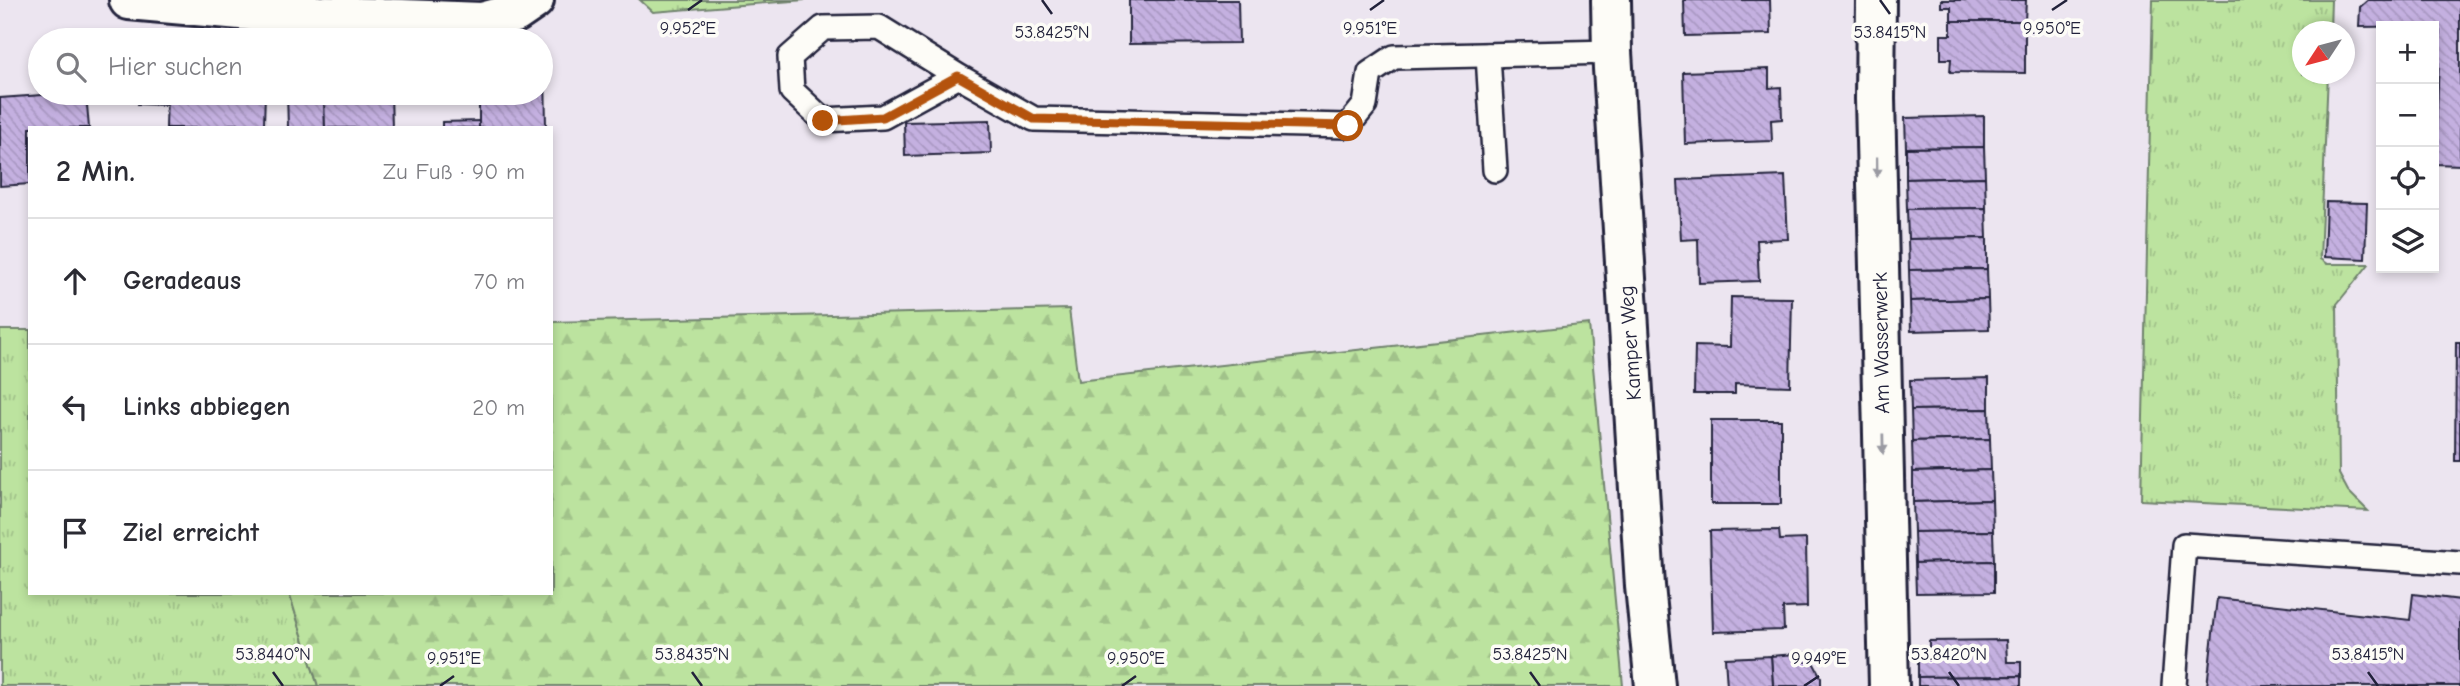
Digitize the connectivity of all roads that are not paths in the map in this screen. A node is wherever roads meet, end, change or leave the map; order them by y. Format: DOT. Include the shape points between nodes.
graph roads {
  1 [pos="129,0"];
  2 [pos="534,0"];
  3 [pos="1611,0"];
  4 [pos="1876,0"];
  5 [pos="1612,52"];
  6 [pos="1488,55"];
  7 [pos="958,76"];
  8 [pos="1495,170"];
  9 [pos="2460,563"];
  10 [pos="1888,671"];
  11 [pos="1655,686"];
  12 [pos="2174,686"];
  1 -- 2 [label="street" via="296,15 482,22 515,13"];
  3 -- 5 [label="street, Kamper Weg"];
  4 -- 10 [label="street, Am Wasserwerk, one-way"];
  5 -- 6 [label="lane"];
  5 -- 11 [label="street, Kamper Weg"];
  6 -- 7 [label="lane" via="1394,57 1370,73 1365,105 1348,126 1034,119"];
  6 -- 8 [label="lane"];
  7 -- 7 [label="lane" via="883,117 823,121 792,91 790,57 823,28 879,27"];
  9 -- 12 [label="lane" via="2184,545"];
}
